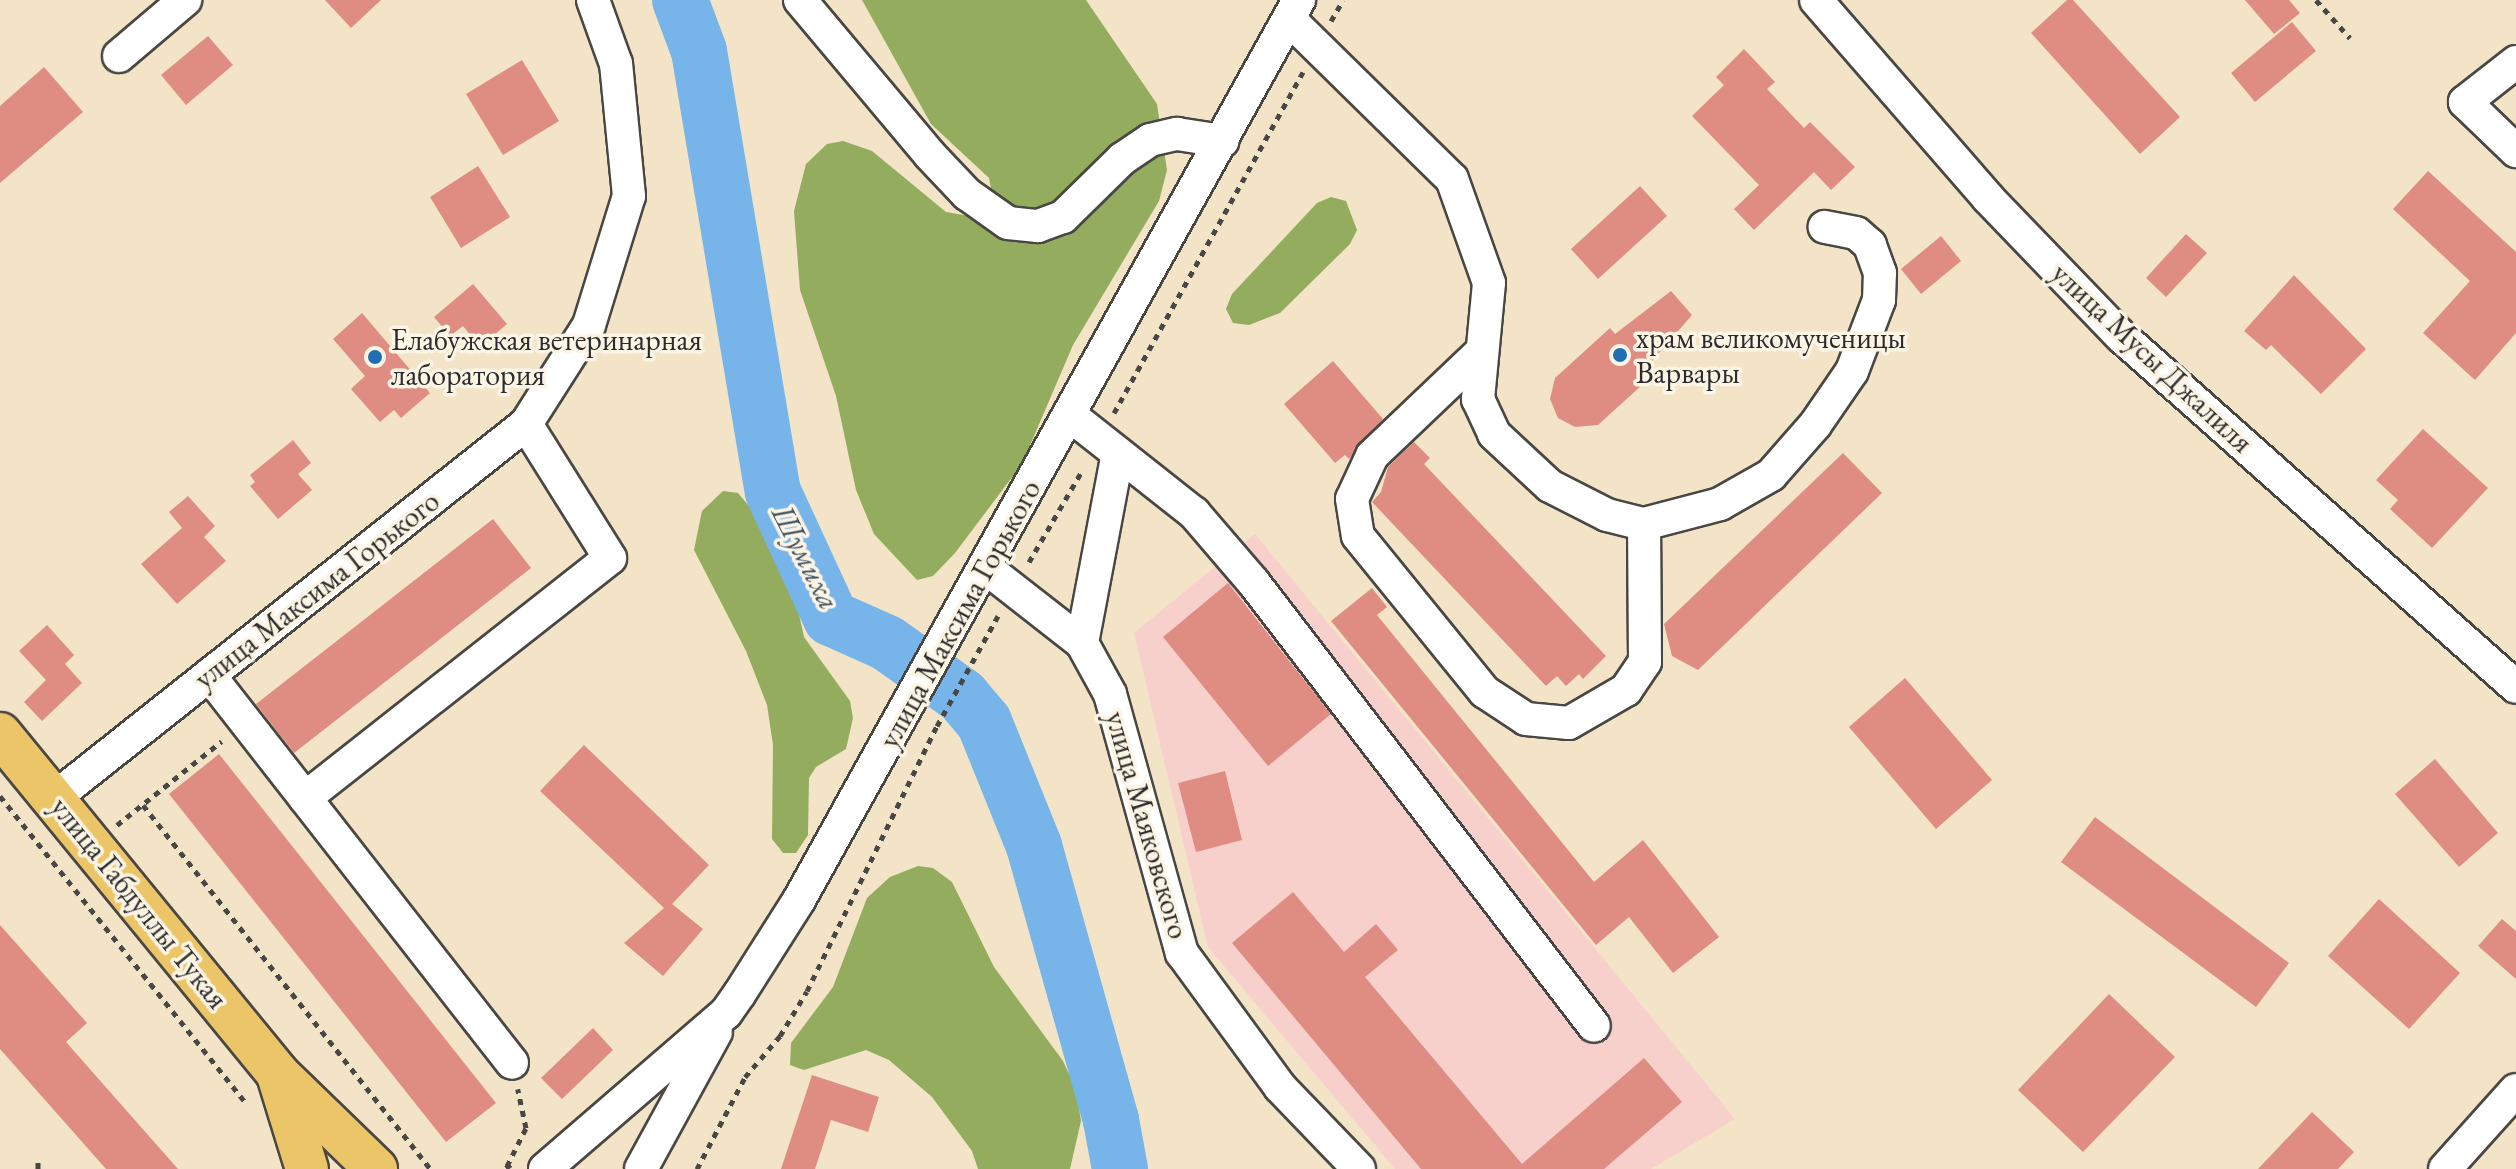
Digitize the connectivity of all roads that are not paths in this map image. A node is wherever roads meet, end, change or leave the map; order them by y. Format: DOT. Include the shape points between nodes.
graph roads {
  1 [pos="185,0"];
  2 [pos="593,0"];
  3 [pos="800,0"];
  4 [pos="1816,0"];
  5 [pos="1294,10"];
  6 [pos="119,56"];
  7 [pos="2516,62"];
  8 [pos="1222,141"];
  9 [pos="2516,151"];
  10 [pos="1825,227"];
  11 [pos="1480,353"];
  12 [pos="1071,416"];
  13 [pos="526,424"];
  14 [pos="1109,446"];
  15 [pos="1644,524"];
  16 [pos="986,568"];
  17 [pos="1082,643"];
  18 [pos="209,675"];
  19 [pos="2516,687"];
  20 [pos="0,734"];
  21 [pos="305,798"];
  22 [pos="53,799"];
  23 [pos="726,1013"];
  24 [pos="1594,1026"];
  25 [pos="512,1063"];
  26 [pos="277,1073"];
  27 [pos="2516,1090"];
  28 [pos="537,1160"];
  29 [pos="307,1169"];
  30 [pos="376,1169"];
  31 [pos="641,1169"];
  32 [pos="1359,1169"];
  33 [pos="2445,1169"];
  1 -- 6 [label="street"];
  2 -- 13 [label="street, улица Максима Горького" via="616,64 629,196 589,325"];
  3 -- 8 [label="street" via="930,155 967,194 1008,223 1038,226 1063,217 1122,159 1150,140 1189,134"];
  4 -- 19 [label="street, улица Мусы Джалиля" via="1988,198 2121,336"];
  5 -- 8 [label="street, улица Максима Горького"];
  5 -- 11 [label="street" via="1317,47 1452,179 1489,283"];
  7 -- 9 [label="street" via="2465,102"];
  8 -- 12 [label="street, улица Максима Горького"];
  10 -- 15 [label="street" via="1856,233 1870,245 1880,273 1879,300 1852,371 1771,475 1720,504"];
  11 -- 15 [label="street" via="1478,399 1494,434 1550,486 1607,515"];
  11 -- 15 [label="street" via="1372,456 1352,499 1358,536 1485,692 1526,719 1569,723 1626,690 1645,662"];
  12 -- 14 [label="street"];
  12 -- 16 [label="street, улица Максима Горького"];
  13 -- 18 [label="street, улица Максима Горького"];
  13 -- 21 [label="street" via="610,558"];
  14 -- 17 [label="street"];
  14 -- 24 [label="street" via="1194,513 1254,583"];
  16 -- 17 [label="street, улица Маяковского"];
  16 -- 23 [label="street, улица Максима Горького" via="799,900"];
  17 -- 32 [label="street, улица Маяковского" via="1110,694 1182,953 1280,1087"];
  18 -- 21 [label="street"];
  18 -- 22 [label="street, улица Максима Горького"];
  20 -- 22 [label="main road, улица Габдуллы Тукая"];
  21 -- 25 [label="street"];
  22 -- 26 [label="main road, улица Габдуллы Тукая" via="76,858"];
  23 -- 28 [label="street, улица Максима Горького"];
  23 -- 31 [label="street"];
  26 -- 29 [label="main road, улица Габдуллы Тукая"];
  26 -- 30 [label="main road, улица Габдуллы Тукая"];
  27 -- 33 [label="street"];
}
